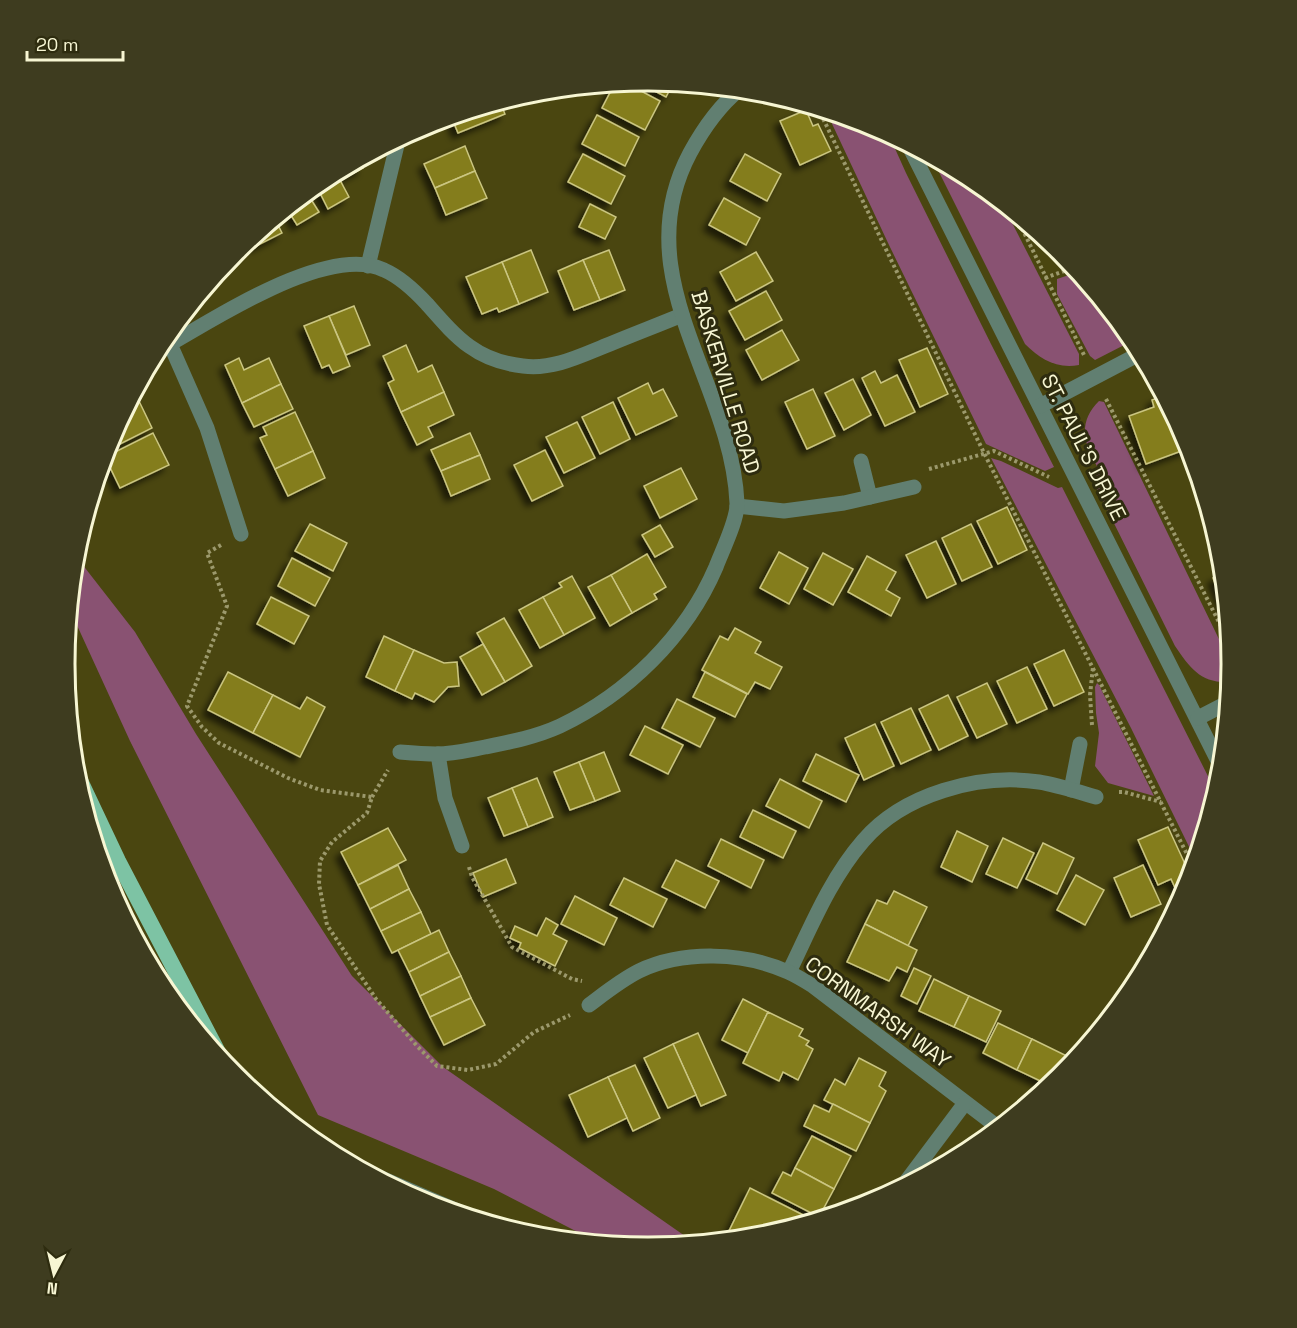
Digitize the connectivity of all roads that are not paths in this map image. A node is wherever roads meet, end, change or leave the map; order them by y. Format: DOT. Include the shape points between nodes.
graph roads {
  1 [pos="732,97"];
  2 [pos="397,149"];
  3 [pos="914,156"];
  4 [pos="368,266"];
  5 [pos="682,315"];
  6 [pos="180,334"];
  7 [pos="171,347"];
  8 [pos="1133,357"];
  9 [pos="1040,406"];
  10 [pos="861,461"];
  11 [pos="914,487"];
  12 [pos="870,497"];
  13 [pos="737,506"];
  14 [pos="241,534"];
  15 [pos="1221,706"];
  16 [pos="1198,718"];
  17 [pos="1080,744"];
  18 [pos="400,752"];
  19 [pos="1215,753"];
  20 [pos="438,754"];
  21 [pos="1071,790"];
  22 [pos="1096,797"];
  23 [pos="95,813"];
  24 [pos="462,846"];
  25 [pos="789,972"];
  26 [pos="589,1005"];
  27 [pos="204,1026"];
  28 [pos="965,1103"];
  29 [pos="992,1123"];
  30 [pos="913,1172"];
  1 -- 5 [label="street, BASKERVILLE ROAD" via="700,135 676,186 668,241"];
  2 -- 4 [label="street"];
  3 -- 9 [label="street, ST. PAUL'S DRIVE"];
  4 -- 5 [label="street" via="383,268 414,291 468,347 500,362 525,366 567,362"];
  4 -- 6 [label="street" via="311,271"];
  5 -- 13 [label="street, BASKERVILLE ROAD" via="732,462"];
  7 -- 14 [label="street" via="207,428"];
  8 -- 9 [label="street"];
  9 -- 16 [label="street, ST. PAUL'S DRIVE"];
  10 -- 12 [label="street"];
  11 -- 12 [label="street"];
  12 -- 13 [label="street" via="784,511"];
  13 -- 20 [label="street, BASKERVILLE ROAD" via="726,542 699,599 664,649 639,673 588,711 559,726 499,744"];
  15 -- 16 [label="street"];
  16 -- 19 [label="street, ST. PAUL'S DRIVE"];
  17 -- 21 [label="street"];
  18 -- 20 [label="street, BASKERVILLE ROAD"];
  20 -- 24 [label="street" via="445,798"];
  21 -- 22 [label="street"];
  21 -- 25 [label="street" via="1040,782 995,780 934,794 907,806 873,831 849,858 830,887"];
  23 -- 27 [label="highway"];
  25 -- 26 [label="street, CORNMARSH WAY" via="735,958 670,960 639,971"];
  25 -- 28 [label="street, CORNMARSH WAY" via="842,1007"];
  28 -- 29 [label="street, CORNMARSH WAY"];
  28 -- 30 [label="street"];
}
